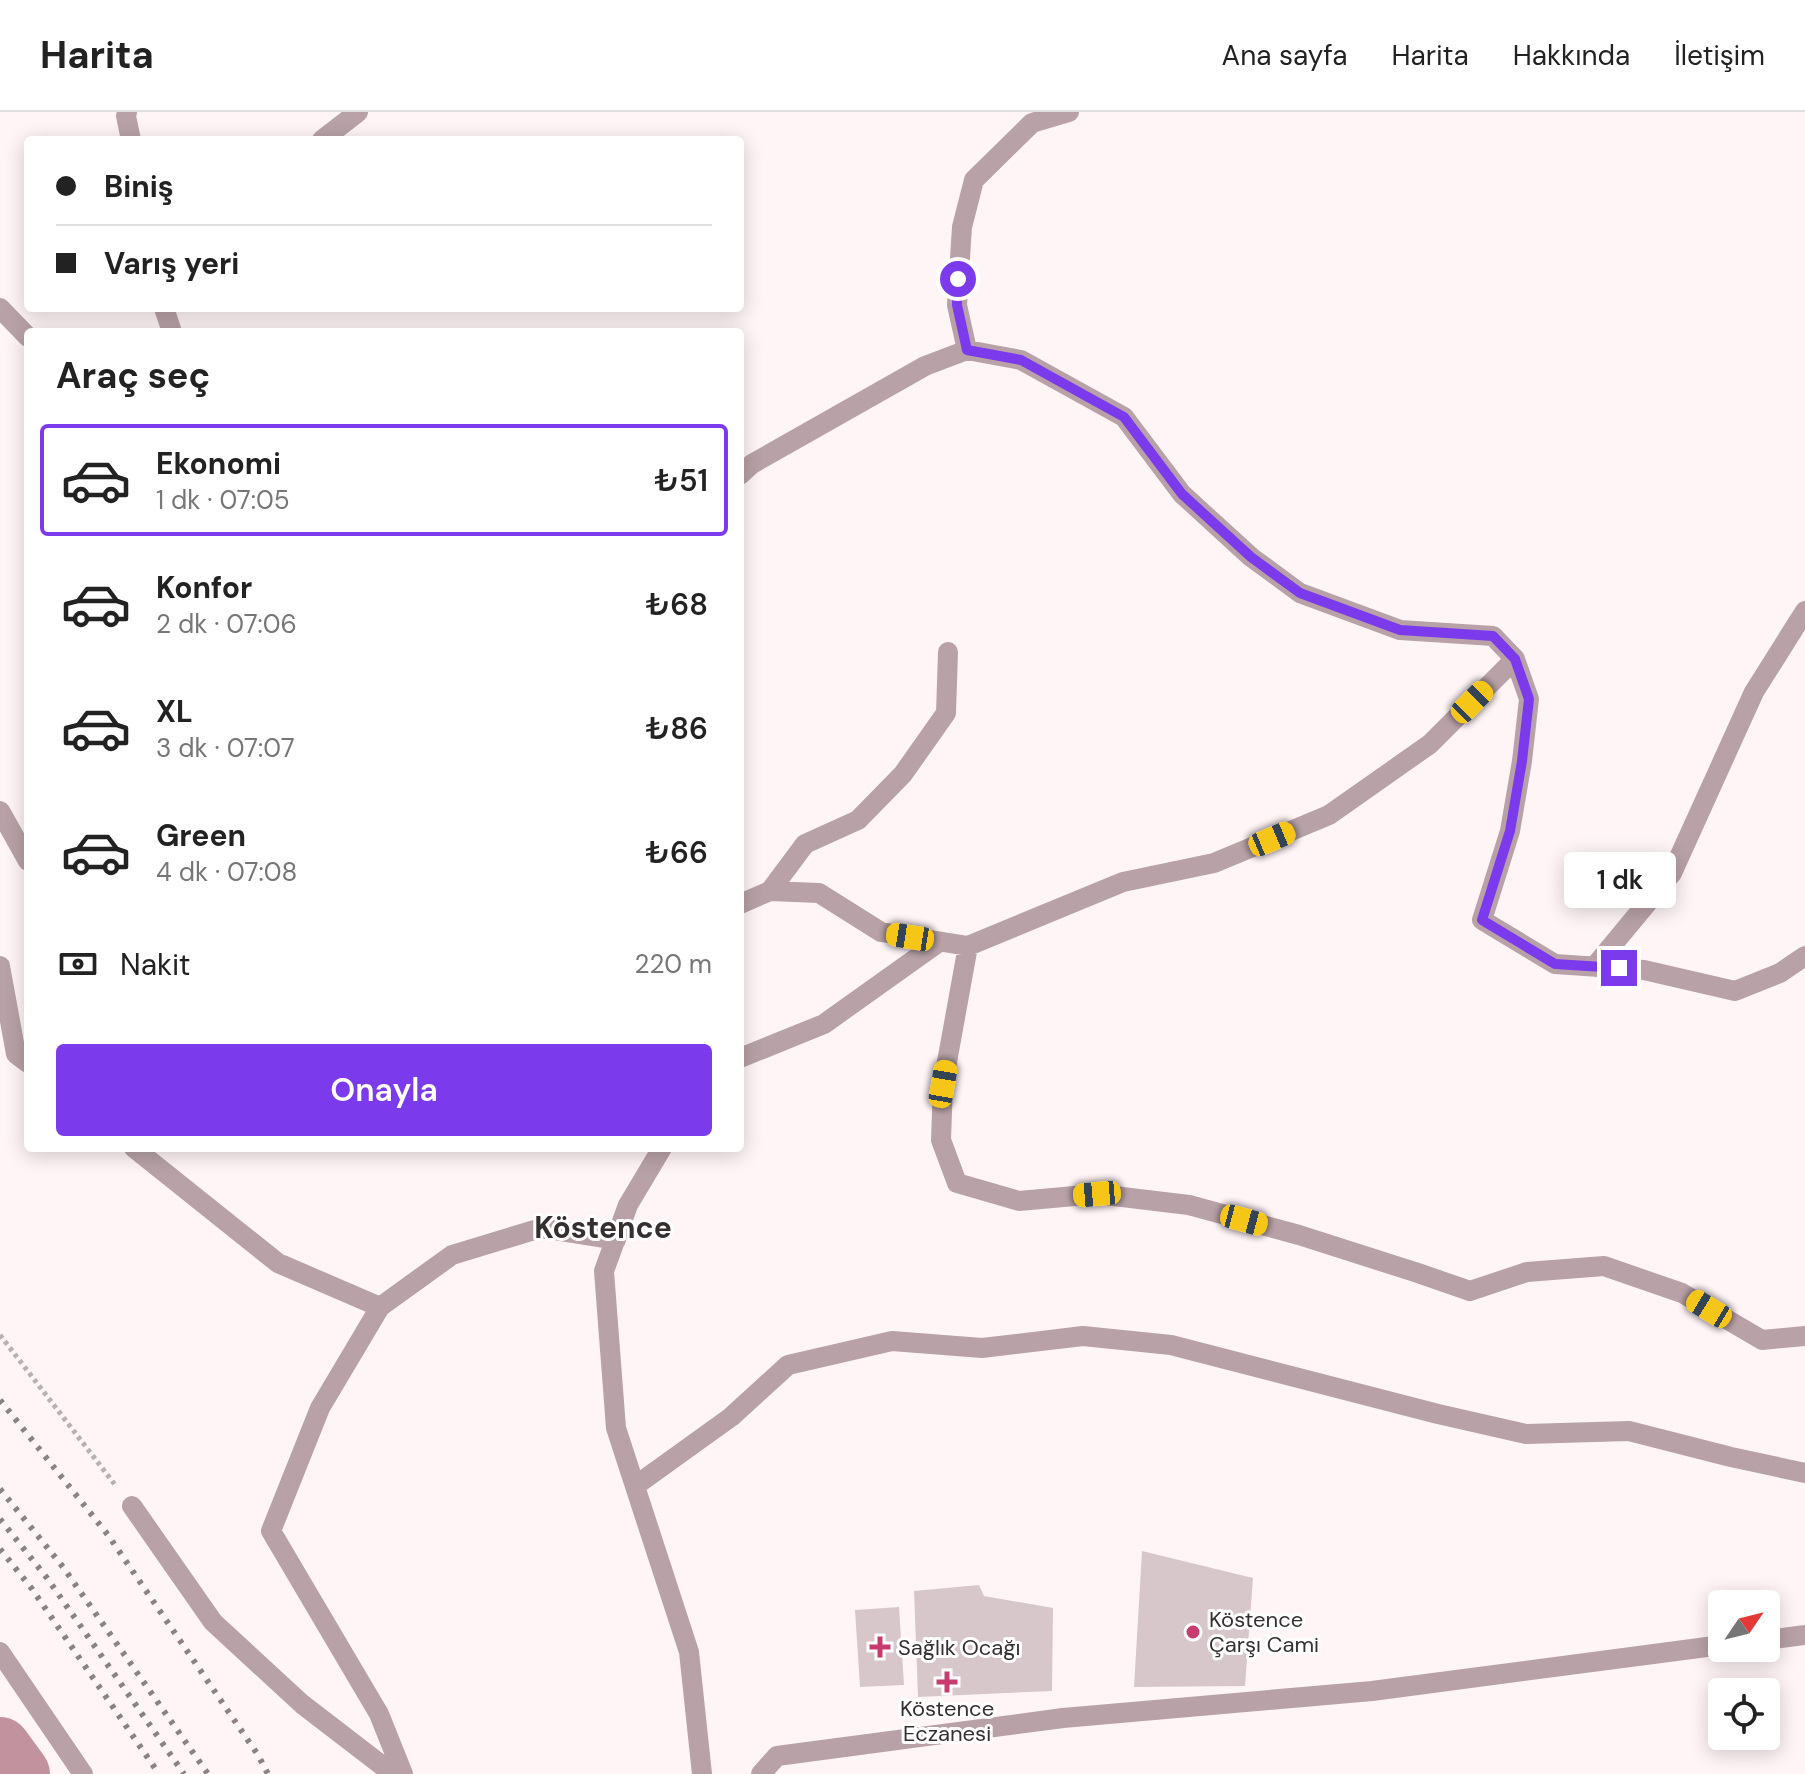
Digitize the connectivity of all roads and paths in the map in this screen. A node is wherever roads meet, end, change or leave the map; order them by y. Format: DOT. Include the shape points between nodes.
graph roads {
  1 [pos="127,112"];
  2 [pos="358,112"];
  3 [pos="1069,112"];
  4 [pos="130,136"];
  5 [pos="327,136"];
  6 [pos="0,308"];
  7 [pos="24,333"];
  8 [pos="967,350"];
  9 [pos="744,471"];
  10 [pos="1805,611"];
  11 [pos="948,652"];
  12 [pos="1515,659"];
  13 [pos="0,811"];
  14 [pos="24,854"];
  15 [pos="770,891"];
  16 [pos="744,902"];
  17 [pos="939,942"];
  18 [pos="968,946"];
  19 [pos="1805,956"];
  20 [pos="0,966"];
  21 [pos="1595,966"];
  22 [pos="744,1056"];
  23 [pos="24,1060"];
  24 [pos="139,1152"];
  25 [pos="660,1152"];
  26 [pos="616,1240"];
  27 [pos="380,1307"];
  28 [pos="0,1335"];
  29 [pos="1805,1336"];
  30 [pos="1805,1473"];
  31 [pos="635,1486"];
  32 [pos="132,1506"];
  33 [pos="1805,1635"];
  34 [pos="1780,1638"];
  35 [pos="1708,1647"];
  36 [pos="0,1652"];
  37 [pos="83,1774"];
  38 [pos="393,1774"];
  39 [pos="403,1774"];
  40 [pos="702,1774"];
  41 [pos="761,1774"];
  1 -- 4 [label="street"];
  2 -- 5 [label="street"];
  3 -- 8 [label="street" via="1032,123 974,180 962,227 957,305"];
  6 -- 7 [label="street"];
  8 -- 9 [label="street" via="925,366"];
  8 -- 12 [label="street" via="1021,360 1124,417 1182,494 1300,593 1400,630 1493,636"];
  10 -- 21 [label="street" via="1754,692 1672,873"];
  11 -- 15 [label="street" via="946,713 903,774 858,820 805,844"];
  12 -- 18 [label="street" via="1430,744 1329,815 1214,863 1123,882"];
  12 -- 21 [label="street" via="1529,699 1522,761 1510,831 1482,920 1555,964"];
  13 -- 14 [label="street"];
  15 -- 16 [label="street"];
  15 -- 17 [label="street" via="819,893 881,932"];
  17 -- 18 [label="street"];
  17 -- 22 [label="street" via="824,1024"];
  18 -- 29 [label="street" via="943,1084 941,1140 957,1183 1019,1201 1097,1194 1189,1205 1470,1291 1527,1272 1604,1266 1682,1293 1762,1340"];
  19 -- 21 [label="street" via="1780,973 1735,991 1644,970"];
  20 -- 23 [label="street" via="16,1054"];
  24 -- 27 [label="street" via="278,1263"];
  25 -- 26 [label="street" via="628,1205"];
  26 -- 27 [label="street" via="541,1228 452,1255"];
  26 -- 31 [label="street" via="604,1271 616,1428"];
  27 -- 39 [label="street" via="320,1408 271,1531 379,1714"];
  28 -- 32 [label="path"];
  30 -- 31 [label="street" via="1629,1431 1526,1434 1171,1345 1083,1336 982,1348 892,1341 788,1365 731,1417"];
  31 -- 40 [label="street" via="689,1652"];
  32 -- 38 [label="street" via="213,1622 302,1704"];
  33 -- 34 [label="street"];
  35 -- 41 [label="street" via="1372,1691 1048,1720 777,1756"];
  36 -- 37 [label="street"];
}
